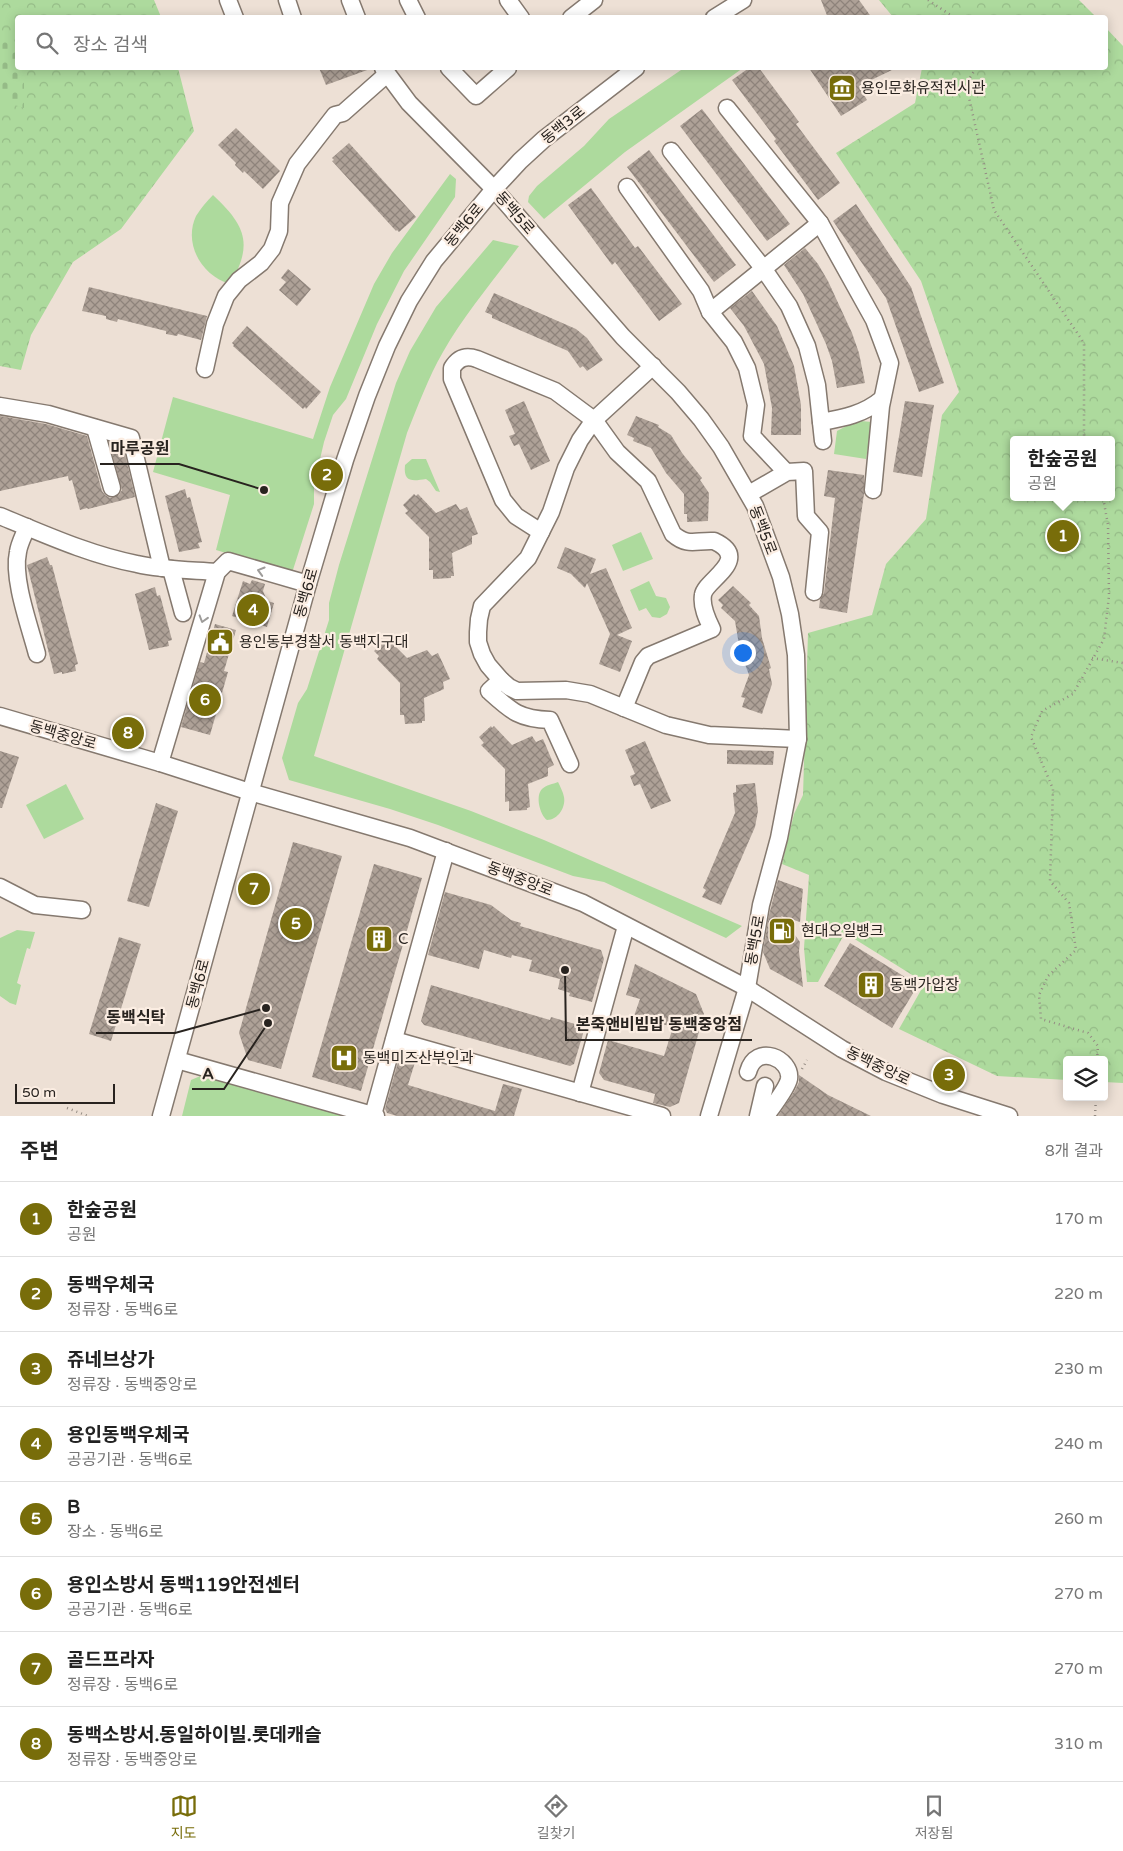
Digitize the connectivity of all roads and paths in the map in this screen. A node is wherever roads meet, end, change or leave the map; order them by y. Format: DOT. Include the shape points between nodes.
graph roads {
  1 [pos="228,0"];
  2 [pos="287,0"];
  3 [pos="350,0"];
  4 [pos="408,0"];
  5 [pos="508,0"];
  6 [pos="594,0"];
  7 [pos="743,0"];
  8 [pos="928,0"];
  9 [pos="234,15"];
  10 [pos="292,15"];
  11 [pos="356,15"];
  12 [pos="416,15"];
  13 [pos="519,15"];
  14 [pos="575,15"];
  15 [pos="719,15"];
  16 [pos="950,15"];
  17 [pos="451,70"];
  18 [pos="506,70"];
  19 [pos="633,70"];
  20 [pos="975,70"];
  21 [pos="385,71"];
  22 [pos="727,108"];
  23 [pos="671,151"];
  24 [pos="626,187"];
  25 [pos="494,189"];
  26 [pos="820,223"];
  27 [pos="763,268"];
  28 [pos="710,312"];
  29 [pos="653,366"];
  30 [pos="205,369"];
  31 [pos="882,399"];
  32 [pos="0,406"];
  33 [pos="594,420"];
  34 [pos="821,422"];
  35 [pos="95,428"];
  36 [pos="1084,436"];
  37 [pos="823,441"];
  38 [pos="786,472"];
  39 [pos="112,488"];
  40 [pos="874,490"];
  41 [pos="749,494"];
  42 [pos="1104,501"];
  43 [pos="0,516"];
  44 [pos="27,527"];
  45 [pos="541,532"];
  46 [pos="166,569"];
  47 [pos="217,572"];
  48 [pos="308,584"];
  49 [pos="814,592"];
  50 [pos="183,613"];
  51 [pos="37,654"];
  52 [pos="1092,658"];
  53 [pos="1123,663"];
  54 [pos="501,680"];
  55 [pos="624,708"];
  56 [pos="0,716"];
  57 [pos="798,739"];
  58 [pos="160,763"];
  59 [pos="570,764"];
  60 [pos="250,792"];
  61 [pos="446,851"];
  62 [pos="0,887"];
  63 [pos="82,910"];
  64 [pos="626,926"];
  65 [pos="747,988"];
  66 [pos="394,1040"];
  67 [pos="1097,1056"];
  68 [pos="177,1060"];
  69 [pos="748,1072"];
  70 [pos="766,1086"];
  71 [pos="580,1093"];
  72 [pos="1096,1101"];
  73 [pos="68,1108"];
  74 [pos="88,1116"];
  75 [pos="161,1116"];
  76 [pos="374,1116"];
  77 [pos="662,1116"];
  78 [pos="709,1116"];
  79 [pos="758,1116"];
  80 [pos="766,1116"];
  81 [pos="1009,1116"];
  82 [pos="1095,1116"];
  1 -- 9 [label="street"];
  2 -- 10 [label="street"];
  3 -- 11 [label="street"];
  4 -- 12 [label="street"];
  5 -- 13 [label="street"];
  6 -- 14 [label="street"];
  7 -- 15 [label="street"];
  8 -- 16 [label="path"];
  17 -- 18 [label="street" via="476,96"];
  19 -- 25 [label="street, 동백3로" via="544,139"];
  20 -- 36 [label="path" via="966,84 994,210 1084,343"];
  21 -- 25 [label="street, 동백5로" via="410,103"];
  21 -- 30 [label="street" via="343,113 335,115 297,164 280,203 281,221 276,240 261,263 239,280 226,296 215,324"];
  22 -- 26 [label="street"];
  23 -- 27 [label="street"];
  24 -- 28 [label="street" via="701,291"];
  25 -- 29 [label="street, 동백5로" via="617,330"];
  25 -- 48 [label="street, 동백6로" via="434,261 409,301 387,346 345,460"];
  26 -- 27 [label="street"];
  26 -- 31 [label="street" via="874,320 890,363"];
  27 -- 28 [label="street"];
  27 -- 34 [label="street" via="789,306 807,346 817,385"];
  28 -- 38 [label="street" via="734,342 747,368 756,405 752,436"];
  29 -- 33 [label="street"];
  29 -- 41 [label="street, 동백5로" via="702,420"];
  31 -- 34 [label="street" via="871,409"];
  31 -- 40 [label="street"];
  32 -- 35 [label="street" via="48,414"];
  33 -- 45 [label="street" via="566,468"];
  33 -- 45 [label="street" via="555,391 477,359 465,357 452,368 452,379 503,500 516,516"];
  33 -- 55 [label="street" via="617,452 648,480 673,534 688,543 714,540 726,549 728,556 722,573 702,593 712,629 648,656"];
  34 -- 37 [label="street"];
  35 -- 39 [label="street"];
  35 -- 46 [label="street" via="131,438"];
  38 -- 41 [label="street"];
  38 -- 49 [label="street" via="804,471 806,516 820,532"];
  41 -- 57 [label="street, 동백5로" via="770,543 790,614 796,655"];
  42 -- 52 [label="path" via="1108,525 1109,596 1104,639"];
  43 -- 44 [label="street"];
  44 -- 46 [label="street" via="108,556"];
  44 -- 51 [label="street" via="17,553 17,563"];
  45 -- 54 [label="street" via="528,558 482,606 478,642 488,665"];
  46 -- 47 [label="street"];
  46 -- 50 [label="street"];
  48 -- 47 [label="street, one-way" via="228,561"];
  47 -- 58 [label="street, one-way"];
  48 -- 60 [label="street, 동백6로"];
  52 -- 53 [label="path"];
  52 -- 67 [label="path" via="1074,694 1042,711 1031,737 1053,789 1050,881 1068,902 1076,950 1048,976 1039,994 1042,1019 1088,1033 1098,1046"];
  54 -- 55 [label="street" via="517,690 566,690 590,694"];
  54 -- 59 [label="street" via="489,691 510,711 534,720 550,720"];
  55 -- 57 [label="street" via="666,725 709,734"];
  56 -- 58 [label="street, 동백중앙로"];
  57 -- 65 [label="street, 동백5로" via="780,838 761,905"];
  58 -- 60 [label="street, 동백중앙로"];
  60 -- 61 [label="street, 동백중앙로"];
  60 -- 68 [label="street, 동백6로"];
  61 -- 64 [label="street, 동백중앙로" via="582,903"];
  61 -- 66 [label="street"];
  62 -- 63 [label="street" via="35,905"];
  64 -- 65 [label="street, 동백중앙로"];
  64 -- 71 [label="street"];
  65 -- 78 [label="street, 동백5로"];
  65 -- 81 [label="street, 동백중앙로" via="886,1072 942,1095"];
  66 -- 71 [label="street"];
  66 -- 76 [label="street"];
  68 -- 75 [label="street, 동백6로"];
  68 -- 76 [label="street"];
  69 -- 80 [label="street" via="750,1065 767,1055 777,1058 787,1068 790,1078"];
  70 -- 79 [label="street"];
  71 -- 77 [label="street"];
  72 -- 82 [label="path"];
  73 -- 74 [label="path"];
}
